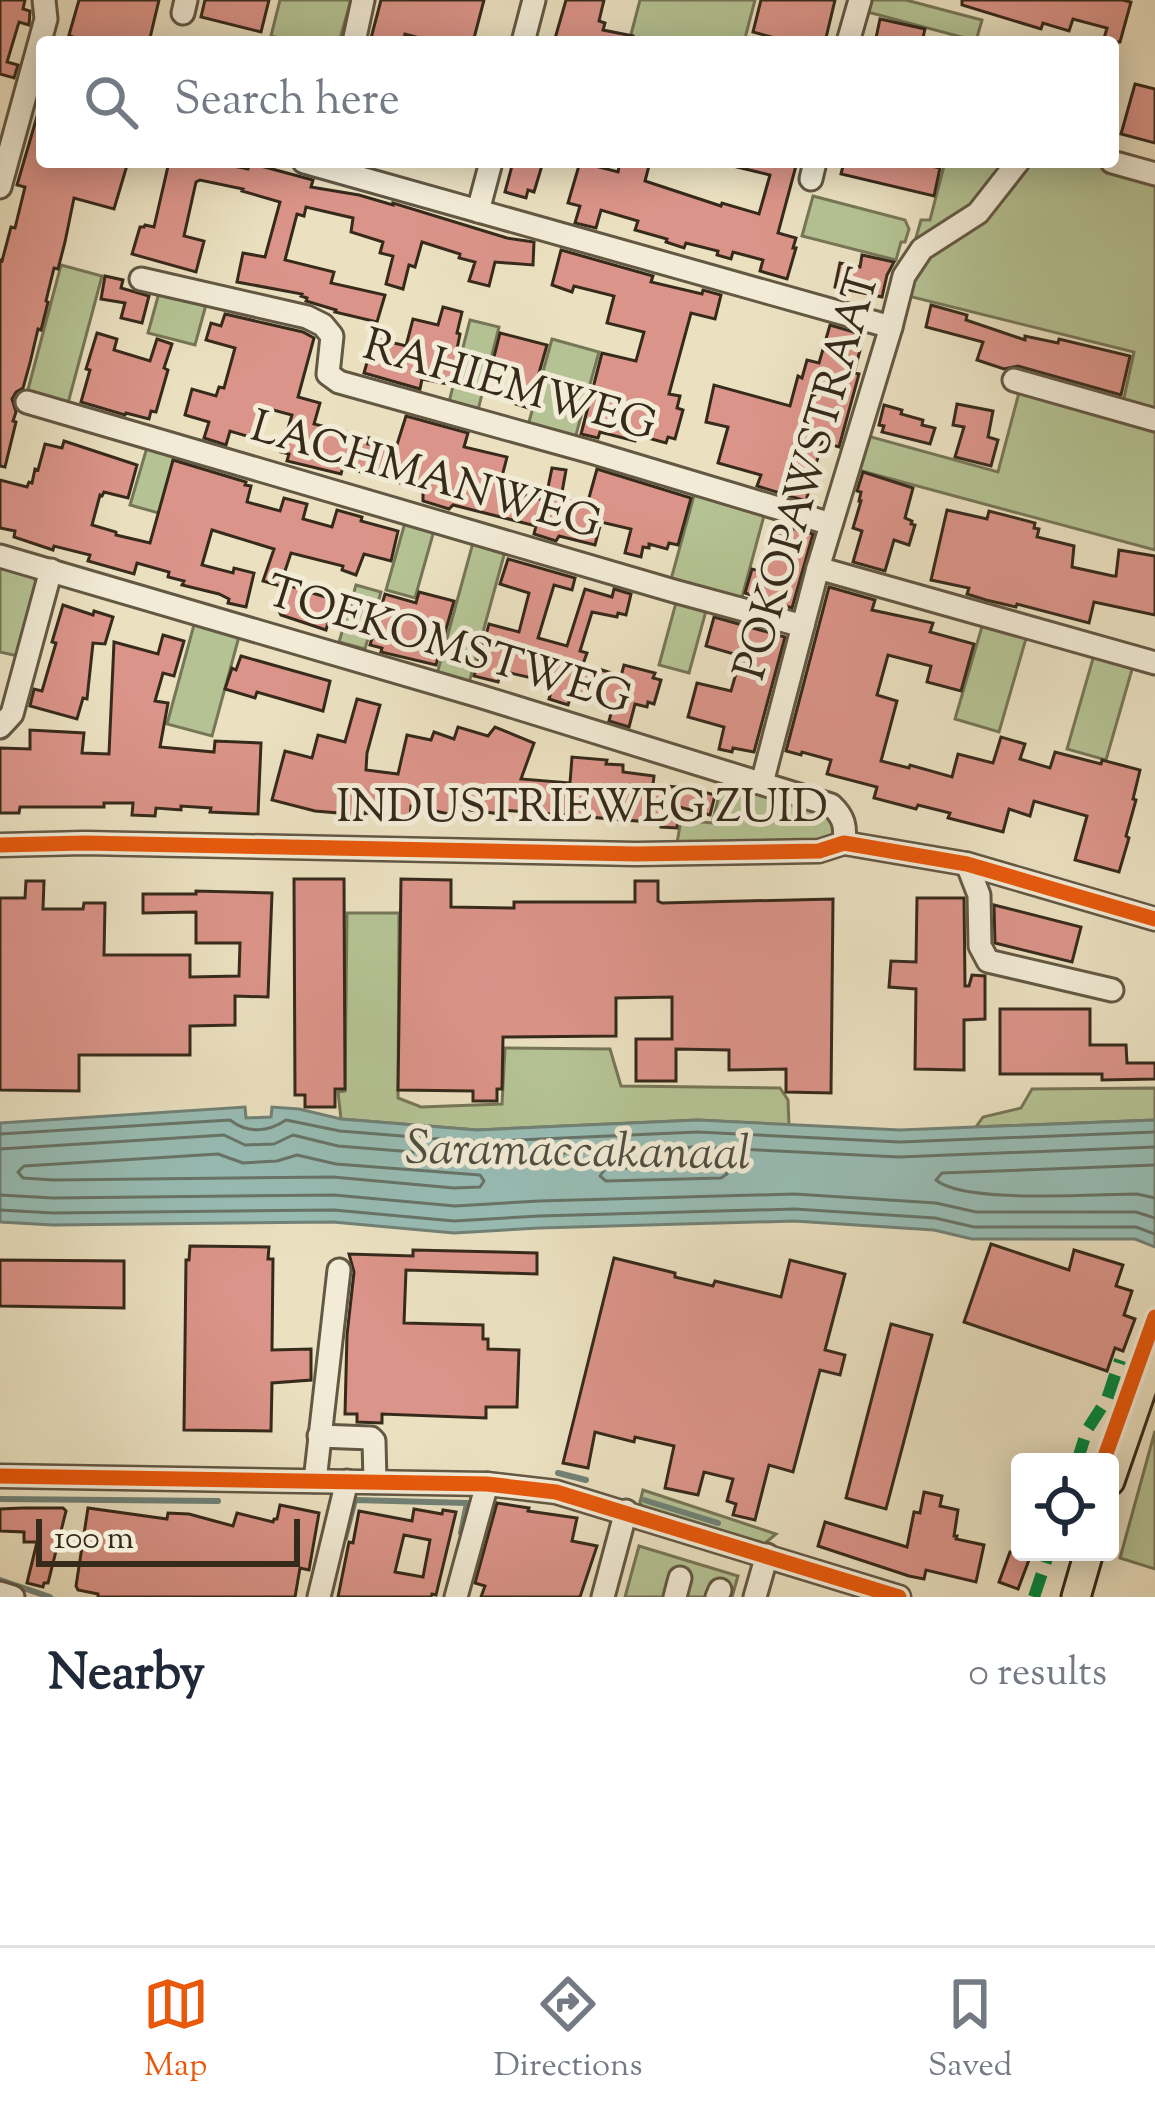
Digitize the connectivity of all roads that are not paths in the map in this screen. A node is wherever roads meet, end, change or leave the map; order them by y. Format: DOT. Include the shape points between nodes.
graph roads {
  1 [pos="44,0"];
  2 [pos="363,0"];
  3 [pos="534,0"];
  4 [pos="860,0"];
  5 [pos="41,36"];
  6 [pos="355,36"];
  7 [pos="525,36"];
  8 [pos="850,36"];
  9 [pos="36,56"];
  10 [pos="1119,164"];
  11 [pos="325,168"];
  12 [pos="489,168"];
  13 [pos="1013,168"];
  14 [pos="1155,174"];
  15 [pos="0,187"];
  16 [pos="478,211"];
  17 [pos="141,279"];
  18 [pos="892,327"];
  19 [pos="1014,380"];
  20 [pos="26,402"];
  21 [pos="1155,420"];
  22 [pos="831,524"];
  23 [pos="0,556"];
  24 [pos="818,568"];
  25 [pos="51,570"];
  26 [pos="803,626"];
  27 [pos="1155,663"];
  28 [pos="0,727"];
  29 [pos="762,783"];
  30 [pos="844,843"];
  31 [pos="0,844"];
  32 [pos="967,863"];
  33 [pos="1155,919"];
  34 [pos="1112,990"];
  35 [pos="339,1270"];
  36 [pos="1155,1351"];
  37 [pos="319,1436"];
  38 [pos="1119,1454"];
  39 [pos="0,1476"];
  40 [pos="315,1481"];
  41 [pos="347,1481"];
  42 [pos="375,1482"];
  43 [pos="487,1484"];
  44 [pos="626,1511"];
  45 [pos="767,1555"];
  46 [pos="1086,1561"];
  47 [pos="0,1593"];
  48 [pos="13,1597"];
  49 [pos="319,1597"];
  50 [pos="456,1597"];
  51 [pos="603,1597"];
  52 [pos="755,1597"];
  53 [pos="899,1597"];
  54 [pos="1076,1597"];
  1 -- 5 [label="street"];
  2 -- 6 [label="street"];
  3 -- 7 [label="street"];
  4 -- 8 [label="street"];
  9 -- 15 [label="street"];
  10 -- 14 [label="street"];
  11 -- 16 [label="street"];
  12 -- 16 [label="street"];
  13 -- 18 [label="street, POKOPAWSTRAAT" via="979,213 922,249 904,276"];
  16 -- 18 [label="street"];
  17 -- 22 [label="street, RAHIEMWEG" via="323,325 332,336 328,374 339,382"];
  18 -- 22 [label="street, POKOPAWSTRAAT"];
  19 -- 21 [label="street"];
  20 -- 26 [label="street, LACHMANWEG"];
  22 -- 24 [label="street, POKOPAWSTRAAT"];
  23 -- 25 [label="street, TOEKOMSTWEG"];
  24 -- 26 [label="street, POKOPAWSTRAAT"];
  24 -- 27 [label="street"];
  25 -- 28 [label="street" via="12,714"];
  25 -- 29 [label="street, TOEKOMSTWEG"];
  26 -- 29 [label="street, POKOPAWSTRAAT"];
  29 -- 30 [label="street, TOEKOMSTWEG" via="831,805 846,826"];
  30 -- 31 [label="street, INDUSTRIEWEG ZUID" via="819,851 636,854"];
  30 -- 32 [label="street, INDUSTRIEWEG ZUID"];
  32 -- 33 [label="street, INDUSTRIEWEG ZUID"];
  32 -- 34 [label="street" via="988,961"];
  35 -- 37 [label="street"];
  36 -- 38 [label="main road"];
  37 -- 40 [label="street"];
  37 -- 42 [label="street" via="371,1438"];
  39 -- 40 [label="street"];
  40 -- 41 [label="street"];
  41 -- 42 [label="street"];
  41 -- 49 [label="street"];
  42 -- 43 [label="street"];
  43 -- 44 [label="street"];
  43 -- 50 [label="street"];
  44 -- 45 [label="street"];
  44 -- 51 [label="street"];
  45 -- 52 [label="street"];
  45 -- 53 [label="street"];
  46 -- 54 [label="main road"];
  47 -- 48 [label="street"];
}
